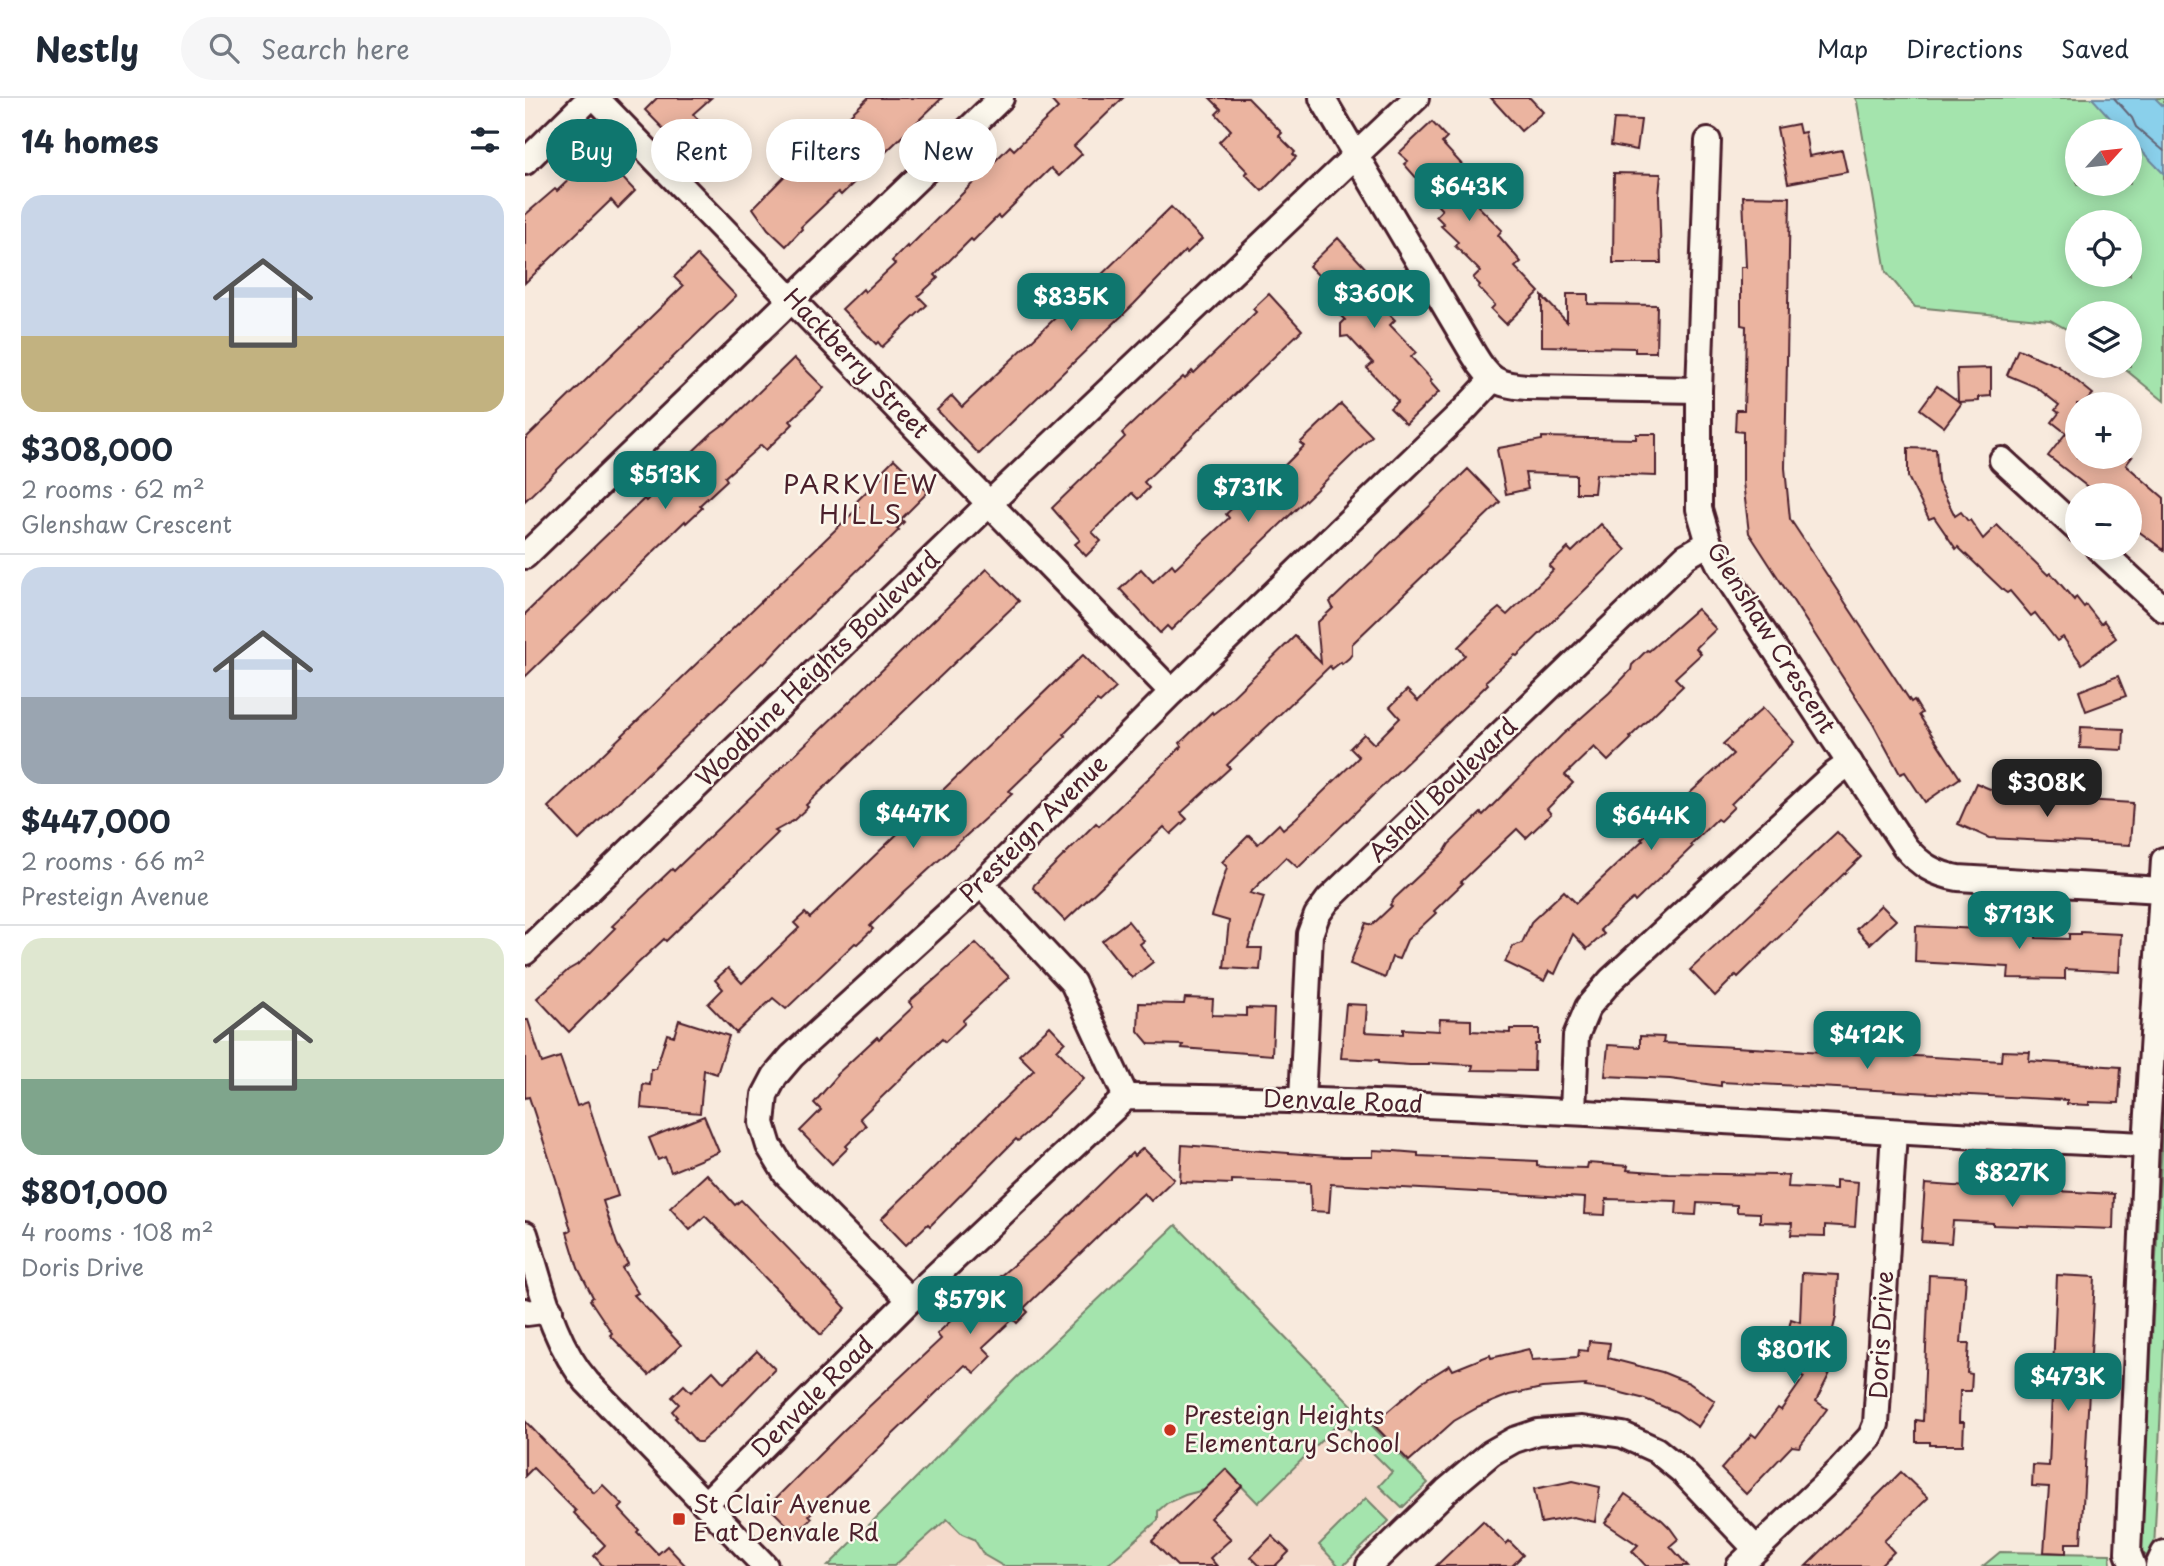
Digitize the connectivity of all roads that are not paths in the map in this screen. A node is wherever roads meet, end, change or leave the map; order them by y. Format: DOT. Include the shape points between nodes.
graph roads {
  1 [pos="590,98"];
  2 [pos="597,98"];
  3 [pos="1001,98"];
  4 [pos="1322,98"];
  5 [pos="1416,98"];
  6 [pos="1708,141"];
  7 [pos="1356,156"];
  8 [pos="525,162"];
  9 [pos="793,299"];
  10 [pos="1492,380"];
  11 [pos="1699,390"];
  12 [pos="2002,460"];
  13 [pos="990,503"];
  14 [pos="2065,518"];
  15 [pos="1709,543"];
  16 [pos="525,556"];
  17 [pos="2111,560"];
  18 [pos="2164,609"];
  19 [pos="1172,692"];
  20 [pos="1850,763"];
  21 [pos="2164,860"];
  22 [pos="981,884"];
  23 [pos="2162,890"];
  24 [pos="525,952"];
  25 [pos="1126,1097"];
  26 [pos="1302,1100"];
  27 [pos="1573,1112"];
  28 [pos="1893,1132"];
  29 [pos="2146,1145"];
  30 [pos="525,1234"];
  31 [pos="910,1300"];
  32 [pos="550,1310"];
  33 [pos="525,1311"];
  34 [pos="705,1504"];
  35 [pos="1756,1549"];
  36 [pos="2164,1553"];
  37 [pos="765,1566"];
  38 [pos="1369,1566"];
  39 [pos="1738,1566"];
  40 [pos="2133,1566"];
  41 [pos="2158,1566"];
  1 -- 8 [label="street"];
  2 -- 9 [label="street, Hackberry Street"];
  3 -- 9 [label="street"];
  4 -- 7 [label="street"];
  5 -- 7 [label="street, Woodbine Heights Boulevard"];
  6 -- 11 [label="street, Glenshaw Crescent"];
  7 -- 10 [label="street"];
  7 -- 13 [label="street, Woodbine Heights Boulevard"];
  9 -- 13 [label="street, Hackberry Street"];
  9 -- 16 [label="street"];
  10 -- 11 [label="street" via="1527,387"];
  10 -- 19 [label="street, Presteign Avenue"];
  11 -- 15 [label="street, Glenshaw Crescent" via="1699,509"];
  12 -- 14 [label="street"];
  13 -- 19 [label="street, Hackberry Street"];
  13 -- 24 [label="street, Woodbine Heights Boulevard"];
  15 -- 20 [label="street, Glenshaw Crescent"];
  15 -- 26 [label="street, Ashall Boulevard" via="1686,556 1317,915 1310,934"];
  17 -- 18 [label="street"];
  19 -- 22 [label="street, Presteign Avenue"];
  20 -- 23 [label="street, Glenshaw Crescent" via="1905,847 1930,870 1958,878"];
  20 -- 27 [label="street" via="1706,891 1588,1007 1576,1036"];
  21 -- 23 [label="street"];
  22 -- 25 [label="street" via="1073,983"];
  22 -- 31 [label="street, Presteign Avenue" via="792,1056 765,1095 762,1123 786,1174"];
  23 -- 29 [label="street"];
  25 -- 26 [label="street, Denvale Road"];
  25 -- 31 [label="street, Denvale Road"];
  26 -- 27 [label="street, Denvale Road"];
  27 -- 28 [label="street, Denvale Road"];
  28 -- 29 [label="street, Denvale Road"];
  28 -- 35 [label="street, Doris Drive" via="1876,1424 1839,1471"];
  29 -- 40 [label="street" via="2128,1553"];
  30 -- 32 [label="street"];
  31 -- 34 [label="street, Denvale Road"];
  32 -- 33 [label="street"];
  32 -- 34 [label="street" via="569,1360"];
  34 -- 37 [label="street"];
  35 -- 38 [label="street" via="1656,1450 1623,1435 1582,1429 1538,1432 1491,1453"];
  35 -- 39 [label="street, Doris Drive"];
  36 -- 41 [label="street"];
}
